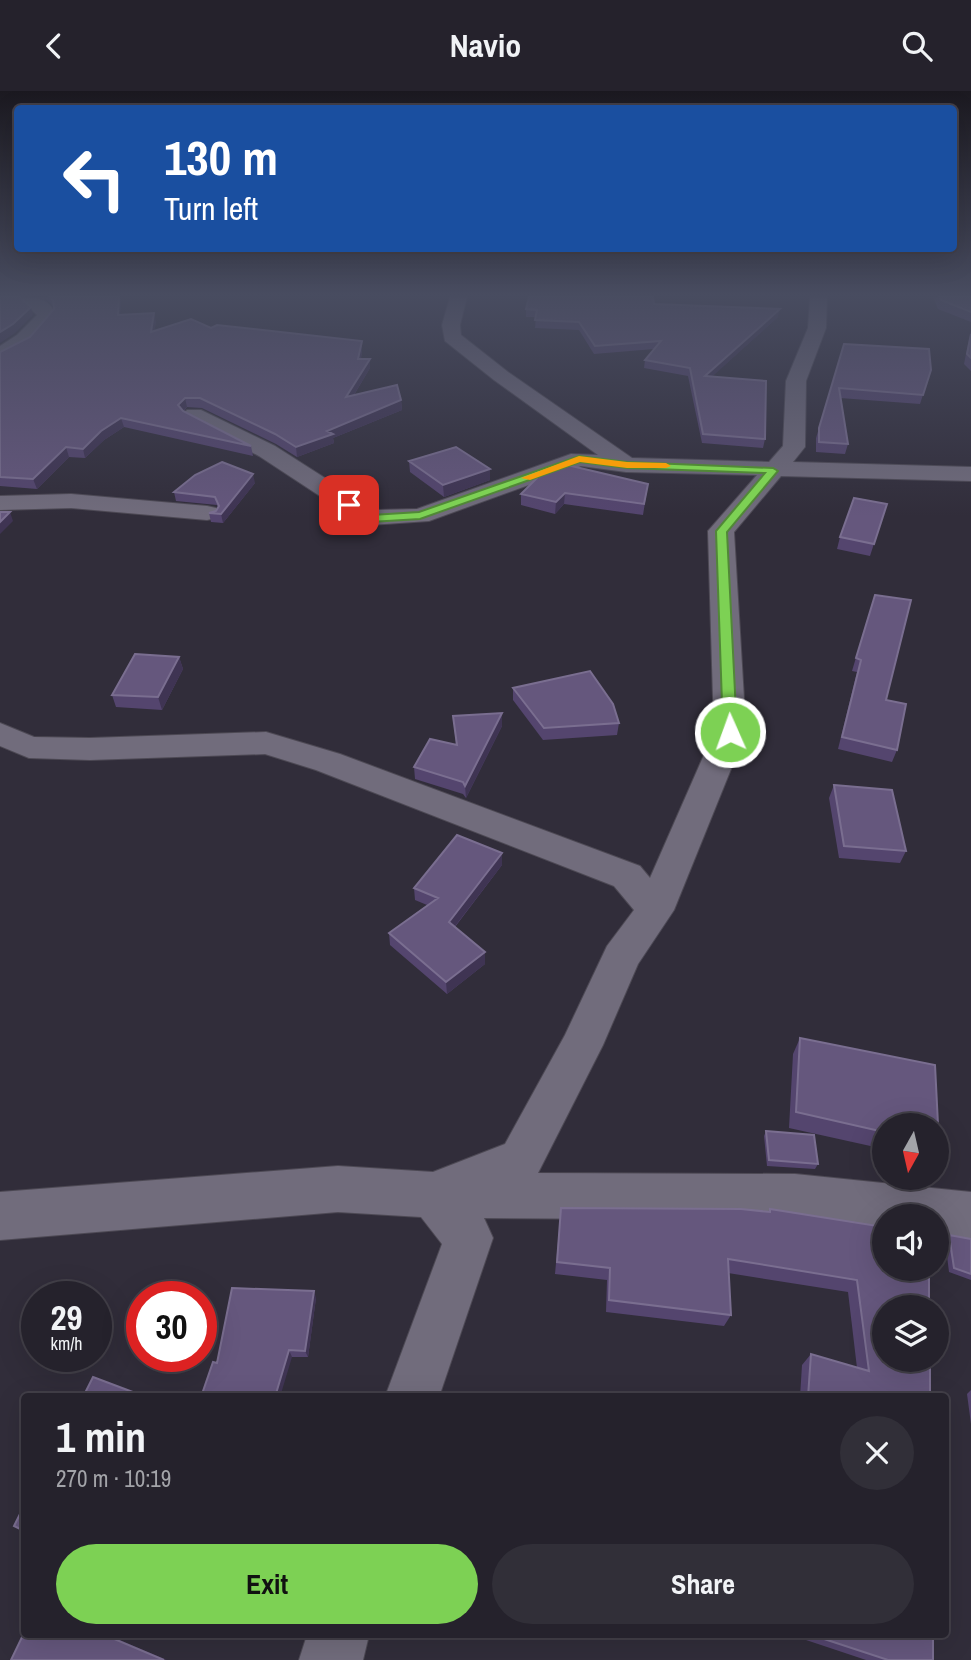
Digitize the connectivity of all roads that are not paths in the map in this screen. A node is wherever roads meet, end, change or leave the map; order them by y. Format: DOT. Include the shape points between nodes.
graph roads {
  1 [pos="495,370"];
  2 [pos="800,370"];
  3 [pos="194,414"];
  4 [pos="627,465"];
  5 [pos="773,471"];
  6 [pos="971,474"];
  7 [pos="0,503"];
  8 [pos="206,513"];
  9 [pos="0,733"];
  10 [pos="655,909"];
  11 [pos="433,1195"];
  12 [pos="0,1216"];
  13 [pos="971,1216"];
  14 [pos="413,1393"];
  15 [pos="337,1638"];
  16 [pos="331,1660"];
  1 -- 4 [label="street"];
  2 -- 5 [label="street" via="794,447"];
  3 -- 4 [label="street" via="267,451 370,518 420,516 579,459"];
  4 -- 5 [label="street"];
  5 -- 6 [label="street"];
  5 -- 10 [label="street" via="721,531 730,732"];
  7 -- 8 [label="street" via="71,501"];
  9 -- 10 [label="street" via="29,747 265,743 627,876"];
  10 -- 11 [label="street" via="621,957 582,1045 521,1159"];
  11 -- 12 [label="street" via="338,1189"];
  11 -- 13 [label="street" via="794,1197"];
  11 -- 14 [label="street" via="469,1238"];
  15 -- 16 [label="street"];
}
